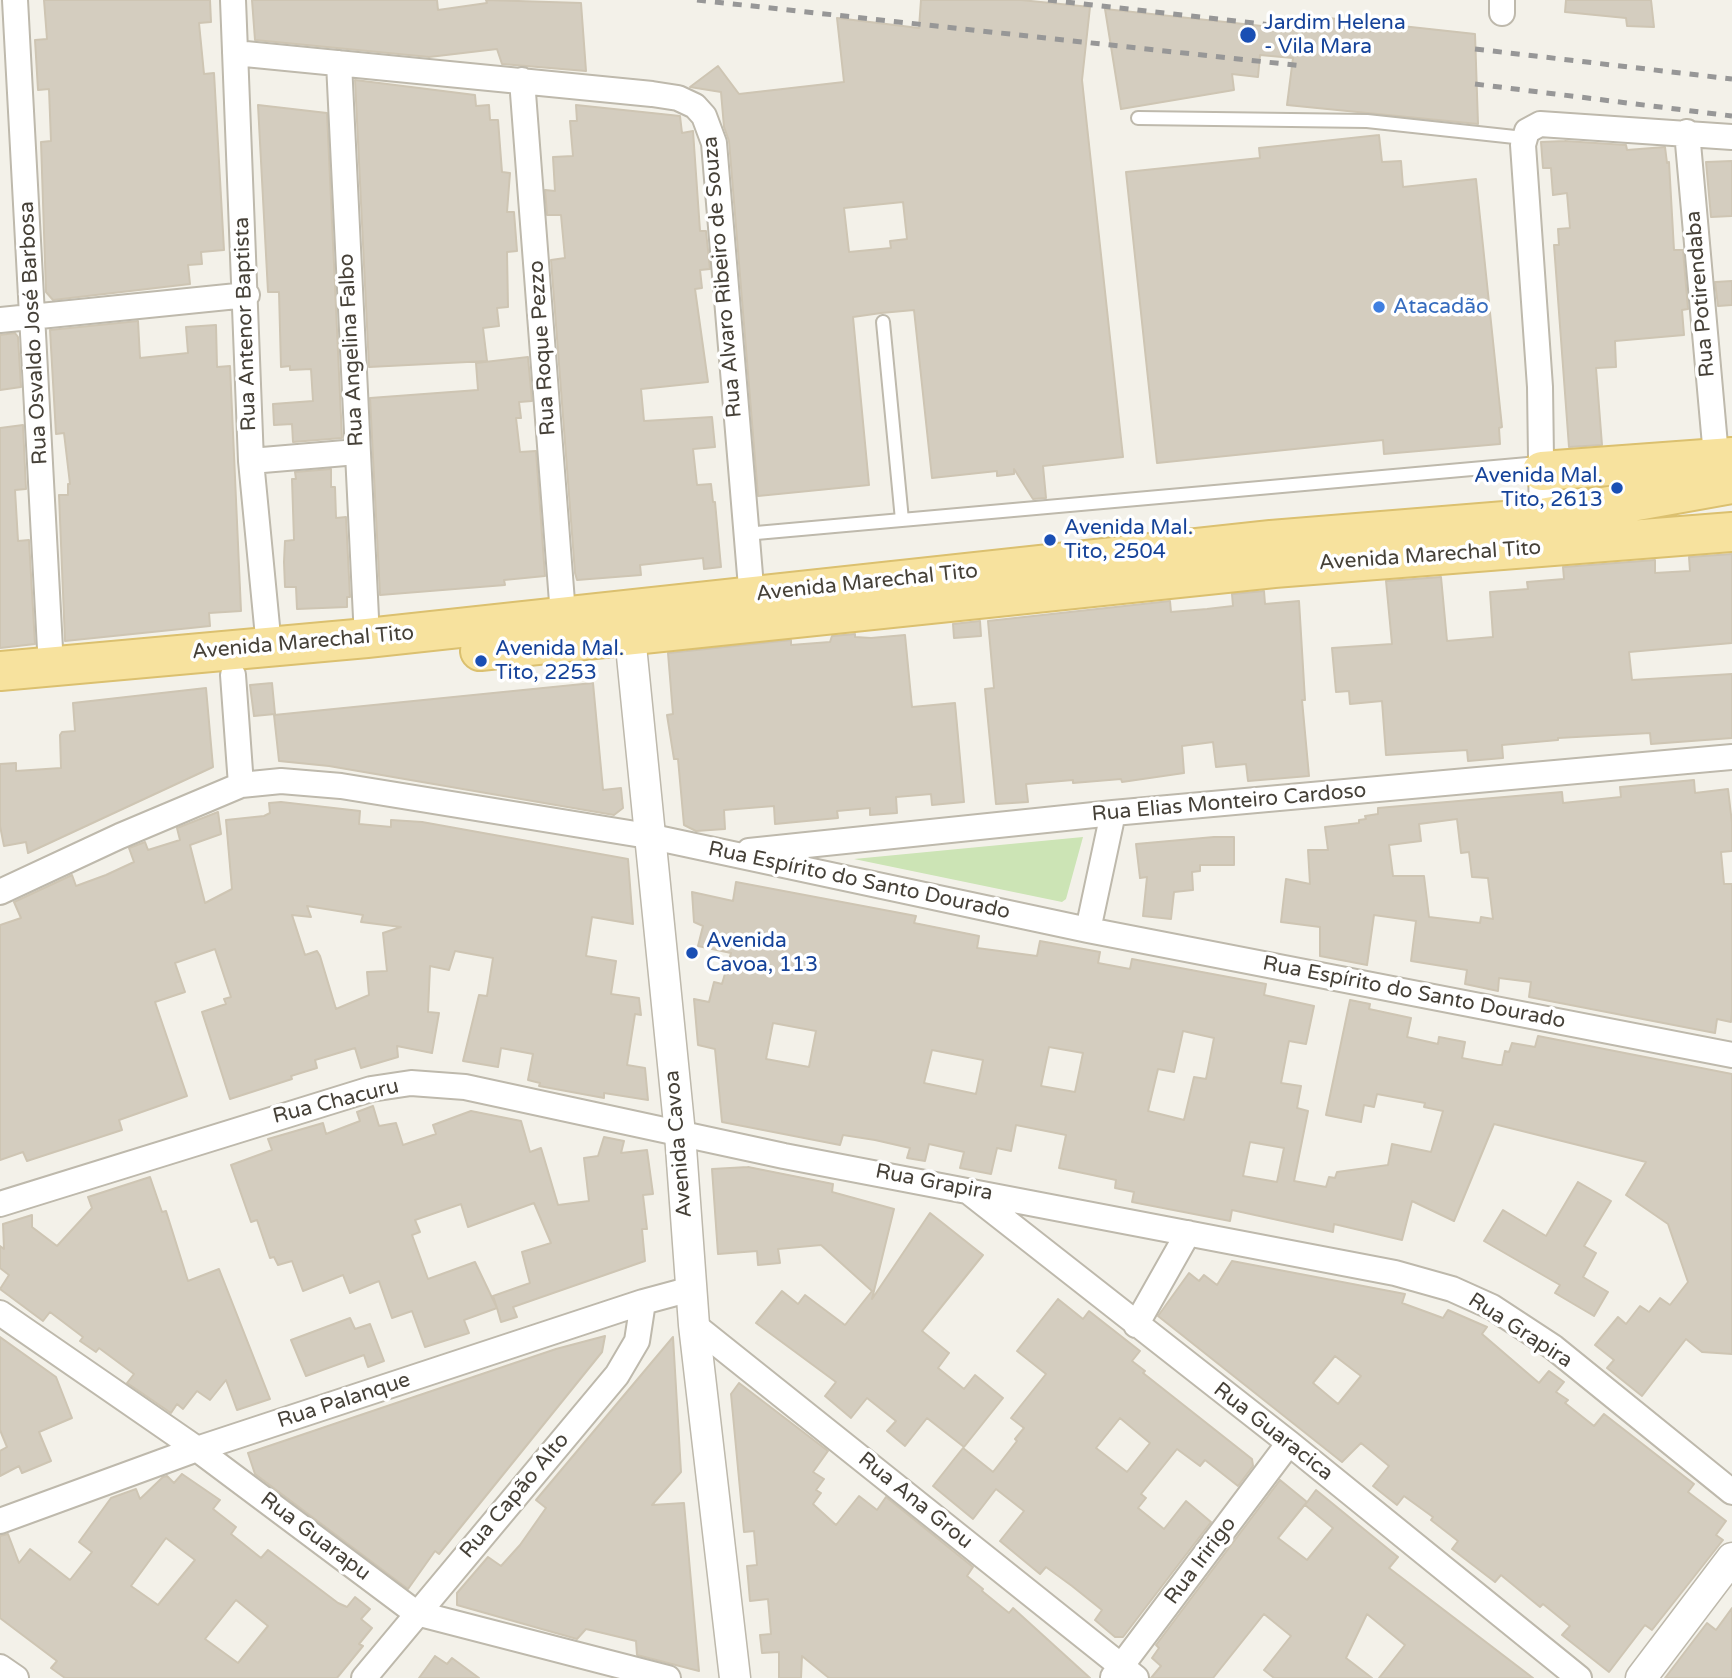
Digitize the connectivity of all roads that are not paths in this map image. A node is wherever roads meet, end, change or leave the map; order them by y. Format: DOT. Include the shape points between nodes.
graph roads {
  1 [pos="15,0"];
  2 [pos="233,0"];
  3 [pos="234,53"];
  4 [pos="339,63"];
  5 [pos="523,80"];
  6 [pos="1138,118"];
  7 [pos="1687,132"];
  8 [pos="1732,137"];
  9 [pos="1523,142"];
  10 [pos="247,295"];
  11 [pos="34,317"];
  12 [pos="0,320"];
  13 [pos="883,322"];
  14 [pos="357,452"];
  15 [pos="251,461"];
  16 [pos="1727,466"];
  17 [pos="1542,467"];
  18 [pos="902,520"];
  19 [pos="1542,532"];
  20 [pos="1732,532"];
  21 [pos="745,534"];
  22 [pos="753,609"];
  23 [pos="563,615"];
  24 [pos="628,622"];
  25 [pos="367,638"];
  26 [pos="269,647"];
  27 [pos="51,667"];
  28 [pos="0,671"];
  29 [pos="233,675"];
  30 [pos="0,695"];
  31 [pos="1732,757"];
  32 [pos="241,786"];
  33 [pos="1113,813"];
  34 [pos="648,836"];
  35 [pos="727,853"];
  36 [pos="0,892"];
  37 [pos="1088,930"];
  38 [pos="1732,1055"];
  39 [pos="680,1135"];
  40 [pos="965,1189"];
  41 [pos="0,1204"];
  42 [pos="1188,1233"];
  43 [pos="691,1289"];
  44 [pos="643,1302"];
  45 [pos="0,1313"];
  46 [pos="694,1325"];
  47 [pos="1136,1325"];
  48 [pos="1289,1443"];
  49 [pos="197,1449"];
  50 [pos="1732,1492"];
  51 [pos="0,1521"];
  52 [pos="1732,1558"];
  53 [pos="416,1613"];
  54 [pos="0,1667"];
  55 [pos="1124,1674"];
  56 [pos="16,1678"];
  57 [pos="364,1678"];
  58 [pos="668,1678"];
  59 [pos="735,1678"];
  60 [pos="1579,1678"];
  61 [pos="1641,1678"];
  1 -- 11 [label="street, Rua Osvaldo José Barbosa"];
  2 -- 3 [label="street, Rua Antenor Baptista"];
  3 -- 4 [label="street, Rua Alvaro Ribeiro de Souza"];
  3 -- 10 [label="street, Rua Antenor Baptista"];
  4 -- 5 [label="street, Rua Alvaro Ribeiro de Souza"];
  4 -- 14 [label="street, Rua Angelina Falbo"];
  5 -- 21 [label="street, Rua Alvaro Ribeiro de Souza" via="678,98 695,107 710,127"];
  5 -- 23 [label="street, Rua Roque Pezzo"];
  6 -- 9 [label="lane" via="1367,121"];
  7 -- 8 [label="street"];
  7 -- 9 [label="street" via="1540,124 1533,126"];
  7 -- 16 [label="street, Rua Potirendaba"];
  9 -- 17 [label="street"];
  10 -- 11 [label="street"];
  10 -- 15 [label="street, Rua Antenor Baptista"];
  11 -- 12 [label="street"];
  11 -- 27 [label="street, Rua Osvaldo José Barbosa"];
  13 -- 18 [label="lane"];
  14 -- 15 [label="street"];
  14 -- 25 [label="street, Rua Angelina Falbo"];
  15 -- 26 [label="street, Rua Antenor Baptista"];
  16 -- 17 [label="main road"];
  16 -- 19 [label="main road, Avenida Marechal Tito"];
  17 -- 18 [label="lane"];
  17 -- 19 [label="street"];
  18 -- 21 [label="lane"];
  19 -- 20 [label="main road, Avenida Marechal Tito"];
  19 -- 22 [label="main road, Avenida Marechal Tito" via="1271,540"];
  21 -- 22 [label="street, Rua Alvaro Ribeiro de Souza"];
  22 -- 24 [label="main road, Avenida Marechal Tito"];
  23 -- 24 [label="main road, Avenida Marechal Tito"];
  23 -- 25 [label="main road, Avenida Marechal Tito"];
  24 -- 29 [label="main road, Avenida Marechal Tito"];
  24 -- 34 [label="street, Avenida Cavoa"];
  25 -- 26 [label="main road, Avenida Marechal Tito"];
  26 -- 27 [label="main road, Avenida Marechal Tito"];
  27 -- 28 [label="main road, Avenida Marechal Tito"];
  29 -- 30 [label="main road, Avenida Marechal Tito"];
  29 -- 32 [label="street"];
  31 -- 33 [label="street, Rua Elias Monteiro Cardoso"];
  32 -- 34 [label="street, Rua Espírito do Santo Dourado" via="281,781 341,786"];
  32 -- 36 [label="street, Rua Espírito do Santo Dourado"];
  33 -- 35 [label="street, Rua Elias Monteiro Cardoso"];
  33 -- 37 [label="street"];
  34 -- 35 [label="street, Rua Espírito do Santo Dourado"];
  34 -- 39 [label="street, Avenida Cavoa"];
  35 -- 37 [label="street, Rua Espírito do Santo Dourado"];
  37 -- 38 [label="street, Rua Espírito do Santo Dourado"];
  39 -- 40 [label="street, Rua Grapira"];
  39 -- 41 [label="street, Rua Chacuru" via="529,1099 411,1083 311,1106"];
  39 -- 43 [label="street, Avenida Cavoa"];
  40 -- 42 [label="street, Rua Grapira"];
  40 -- 47 [label="street, Rua Guaracica"];
  42 -- 47 [label="street"];
  42 -- 50 [label="street, Rua Grapira" via="1395,1273 1452,1289 1492,1307 1553,1347"];
  43 -- 44 [label="street, Rua Palanque"];
  43 -- 46 [label="street, Avenida Cavoa"];
  44 -- 49 [label="street, Rua Palanque"];
  44 -- 53 [label="street, Rua Capão Alto" via="637,1341 617,1376"];
  45 -- 49 [label="street, Rua Guarapu"];
  46 -- 55 [label="street, Rua Ana Grou"];
  46 -- 59 [label="street, Avenida Cavoa"];
  47 -- 48 [label="street, Rua Guaracica"];
  48 -- 55 [label="street, Rua Iririgo"];
  48 -- 60 [label="street, Rua Guaracica"];
  49 -- 51 [label="street, Rua Palanque"];
  49 -- 53 [label="street, Rua Guarapu"];
  52 -- 61 [label="street"];
  53 -- 57 [label="street, Rua Capão Alto"];
  53 -- 58 [label="street, Rua Guarapu"];
  54 -- 56 [label="street"];
}
